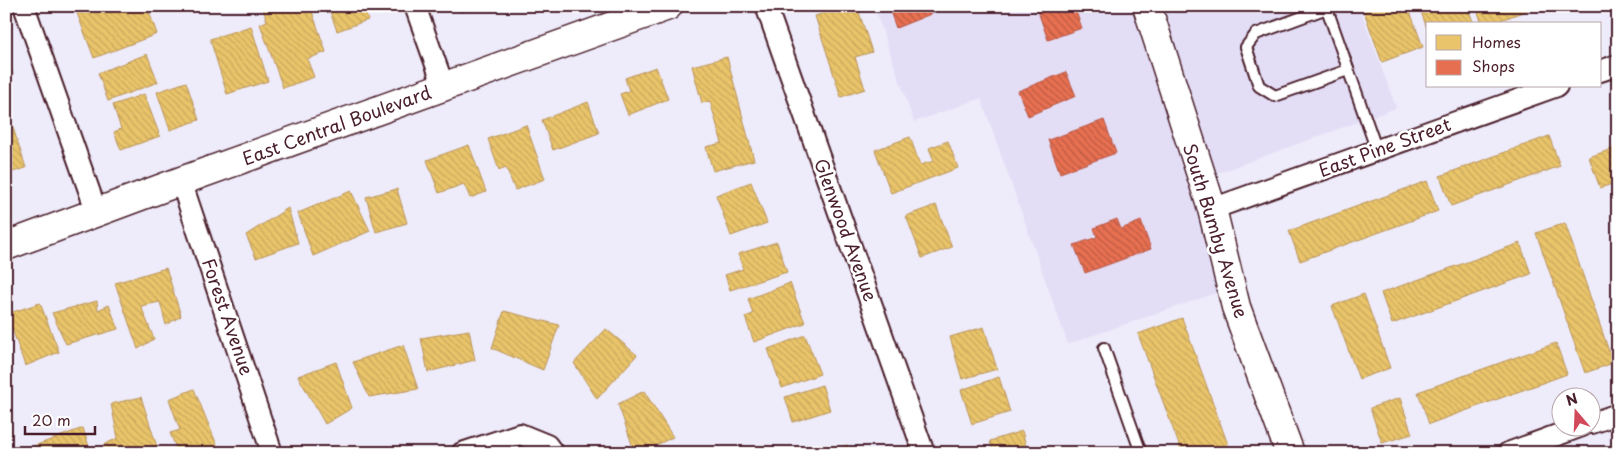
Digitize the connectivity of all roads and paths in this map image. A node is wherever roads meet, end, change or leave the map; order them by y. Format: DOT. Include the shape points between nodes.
graph roads {
  1 [pos="24,6"];
  2 [pos="415,6"];
  3 [pos="668,6"];
  4 [pos="766,6"];
  5 [pos="1147,6"];
  6 [pos="1326,7"];
  7 [pos="1618,65"];
  8 [pos="1348,70"];
  9 [pos="1602,70"];
  10 [pos="444,87"];
  11 [pos="1551,88"];
  12 [pos="1377,151"];
  13 [pos="181,181"];
  14 [pos="1212,210"];
  15 [pos="97,213"];
  16 [pos="6,246"];
  17 [pos="1104,348"];
  18 [pos="1618,414"];
  19 [pos="1602,420"];
  20 [pos="1555,436"];
  21 [pos="272,453"];
  22 [pos="462,453"];
  23 [pos="553,453"];
  24 [pos="924,453"];
  25 [pos="1141,453"];
  26 [pos="1290,453"];
  27 [pos="1508,453"];
  1 -- 15 [label="street"];
  2 -- 10 [label="street"];
  3 -- 10 [label="street, East Central Boulevard"];
  4 -- 24 [label="street, Glenwood Avenue"];
  5 -- 14 [label="street, South Bumby Avenue"];
  6 -- 8 [label="lane"];
  6 -- 8 [label="lane" via="1256,34 1246,47 1259,86 1275,96"];
  7 -- 9 [label="street"];
  8 -- 12 [label="lane"];
  10 -- 13 [label="street, East Central Boulevard"];
  11 -- 12 [label="street, East Pine Street"];
  12 -- 14 [label="street, East Pine Street"];
  13 -- 15 [label="street, East Central Boulevard"];
  13 -- 21 [label="street, Forest Avenue"];
  14 -- 26 [label="street, South Bumby Avenue" via="1236,307"];
  15 -- 16 [label="street, East Central Boulevard"];
  17 -- 25 [label="lane"];
  18 -- 19 [label="street"];
  20 -- 27 [label="street"];
  22 -- 23 [label="street" via="520,434 547,445"];
}
